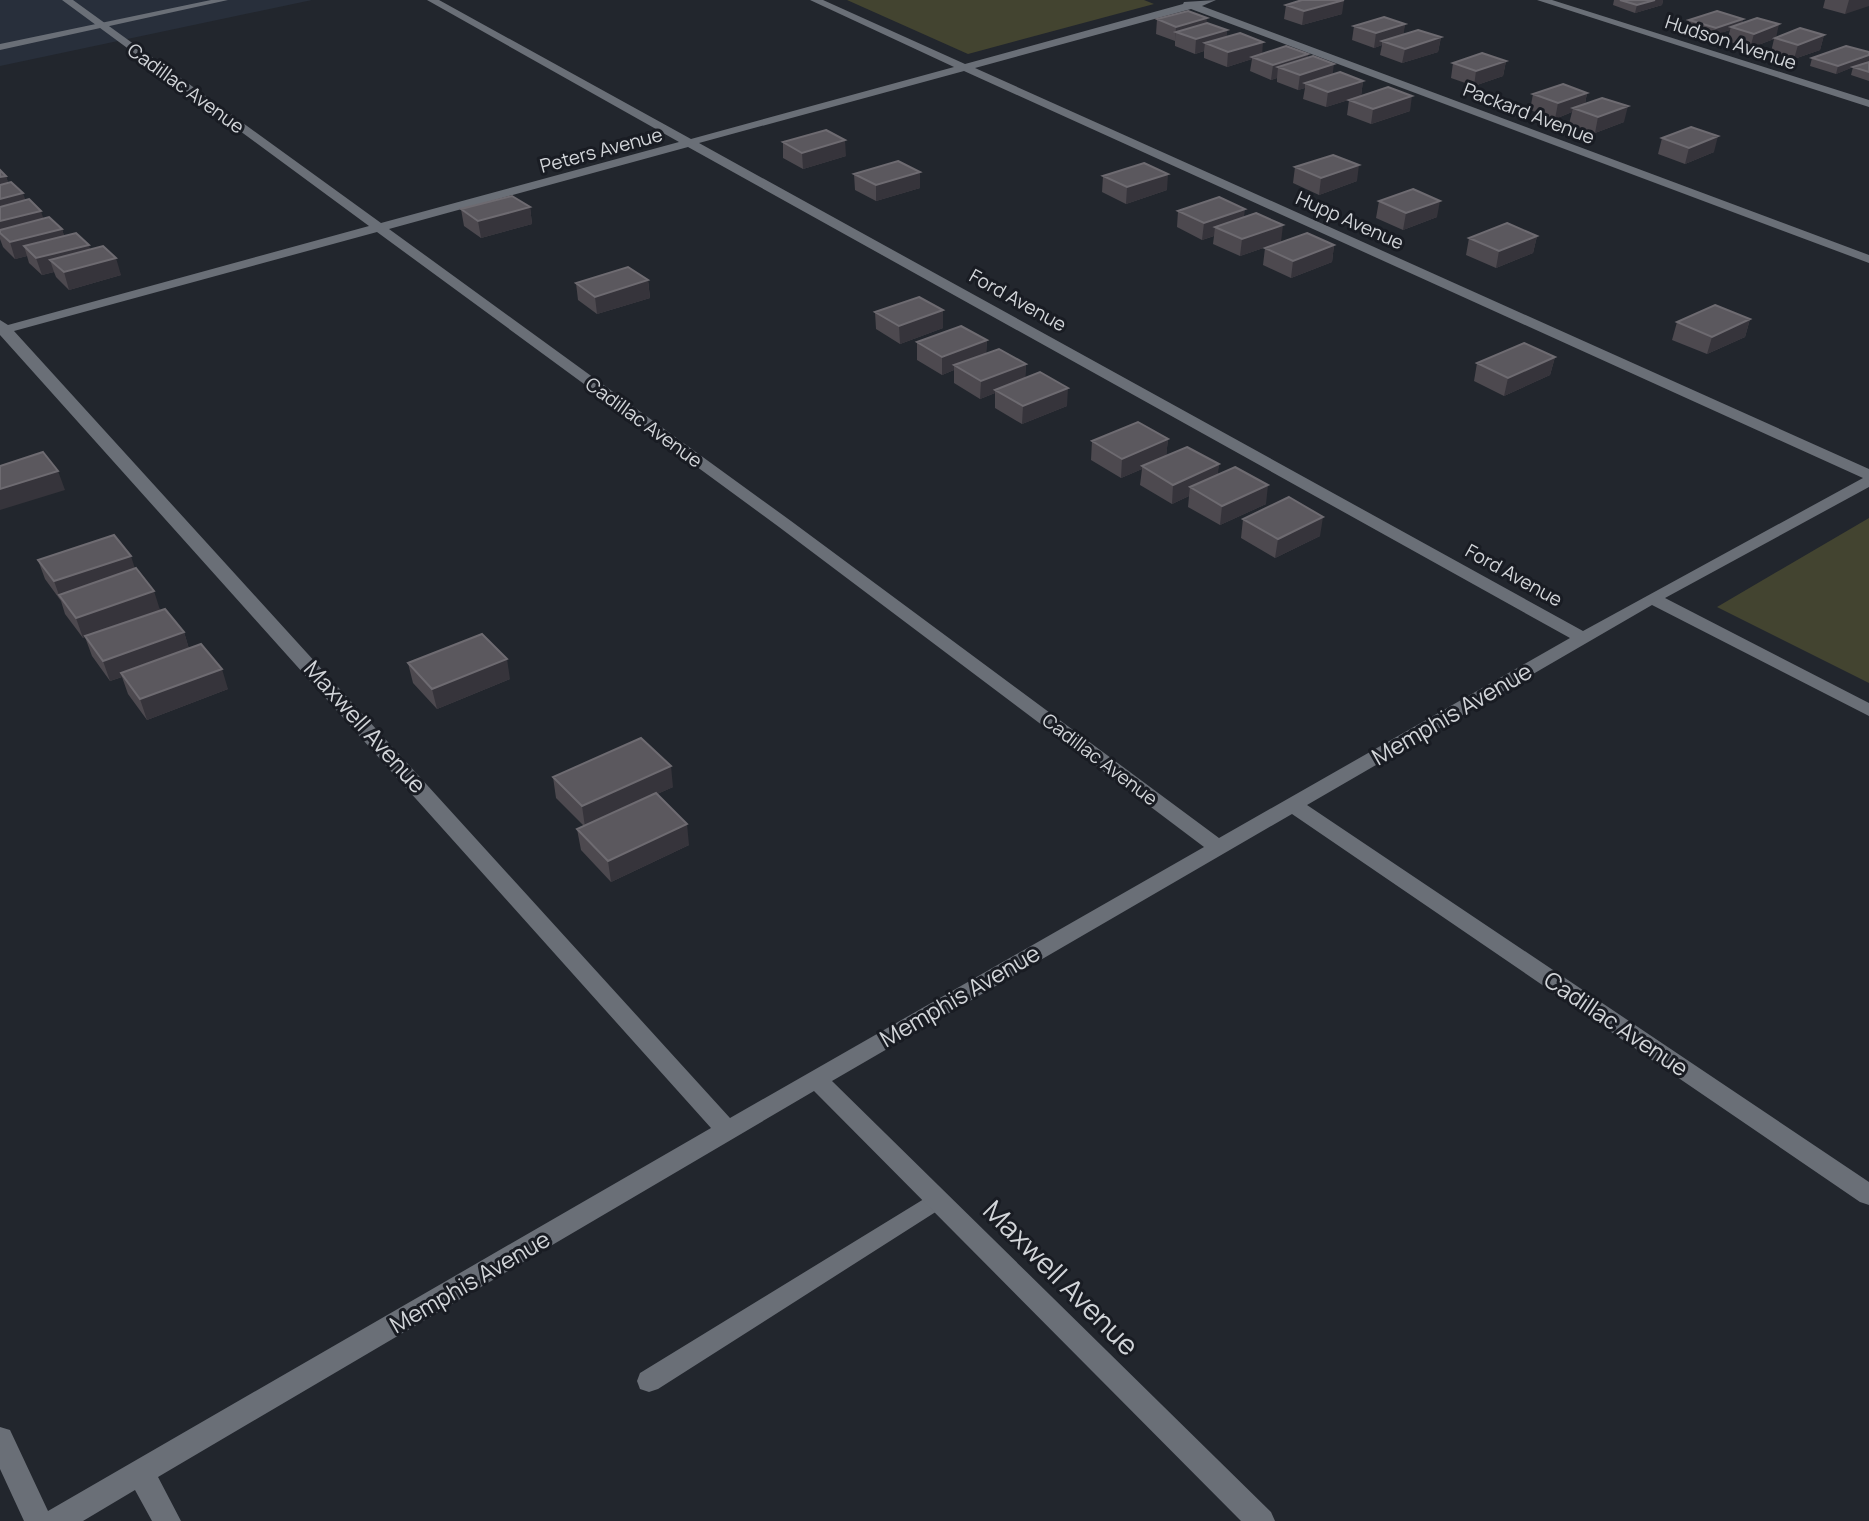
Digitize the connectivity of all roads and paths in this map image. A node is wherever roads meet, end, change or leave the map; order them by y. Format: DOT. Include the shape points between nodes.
graph roads {
  1 [pos="67,0"];
  2 [pos="225,0"];
  3 [pos="432,0"];
  4 [pos="815,0"];
  5 [pos="1177,0"];
  6 [pos="1210,0"];
  7 [pos="1542,0"];
  8 [pos="1191,5"];
  9 [pos="101,25"];
  10 [pos="1,45"];
  11 [pos="964,67"];
  12 [pos="1869,104"];
  13 [pos="691,143"];
  14 [pos="377,228"];
  15 [pos="1869,259"];
  16 [pos="2,329"];
  17 [pos="1869,475"];
  18 [pos="1869,481"];
  19 [pos="1652,598"];
  20 [pos="1583,638"];
  21 [pos="1869,710"];
  22 [pos="1294,806"];
  23 [pos="1219,848"];
  24 [pos="816,1079"];
  25 [pos="729,1132"];
  26 [pos="1869,1195"];
  27 [pos="937,1199"];
  28 [pos="649,1381"];
  29 [pos="0,1439"];
  30 [pos="141,1473"];
  31 [pos="38,1521"];
  32 [pos="57,1521"];
  33 [pos="167,1521"];
  34 [pos="1261,1521"];
  1 -- 9 [label="street, Cadillac Avenue"];
  2 -- 9 [label="lane"];
  3 -- 13 [label="street, Ford Avenue"];
  4 -- 11 [label="street, Hupp Avenue"];
  5 -- 8 [label="street, Packard Avenue"];
  6 -- 8 [label="street, Peters Avenue"];
  7 -- 12 [label="street, Hudson Avenue"];
  8 -- 11 [label="street, Peters Avenue"];
  8 -- 15 [label="street, Packard Avenue"];
  9 -- 10 [label="lane"];
  9 -- 14 [label="street, Cadillac Avenue"];
  11 -- 13 [label="street, Peters Avenue"];
  11 -- 17 [label="street, Hupp Avenue"];
  13 -- 14 [label="street, Peters Avenue"];
  13 -- 20 [label="street, Ford Avenue"];
  14 -- 16 [label="street, Peters Avenue"];
  14 -- 23 [label="street, Cadillac Avenue" via="785,524"];
  16 -- 25 [label="street, Maxwell Avenue"];
  18 -- 19 [label="street, Memphis Avenue"];
  19 -- 20 [label="street, Memphis Avenue"];
  19 -- 21 [label="street"];
  20 -- 22 [label="street, Memphis Avenue"];
  22 -- 23 [label="street, Memphis Avenue"];
  22 -- 26 [label="street, Cadillac Avenue"];
  23 -- 24 [label="street, Memphis Avenue"];
  24 -- 25 [label="street, Memphis Avenue"];
  24 -- 27 [label="street, Maxwell Avenue"];
  25 -- 30 [label="street, Memphis Avenue"];
  27 -- 28 [label="lane"];
  27 -- 34 [label="street, Maxwell Avenue"];
  29 -- 31 [label="street"];
  30 -- 32 [label="street, Memphis Avenue"];
  30 -- 33 [label="street"];
}
